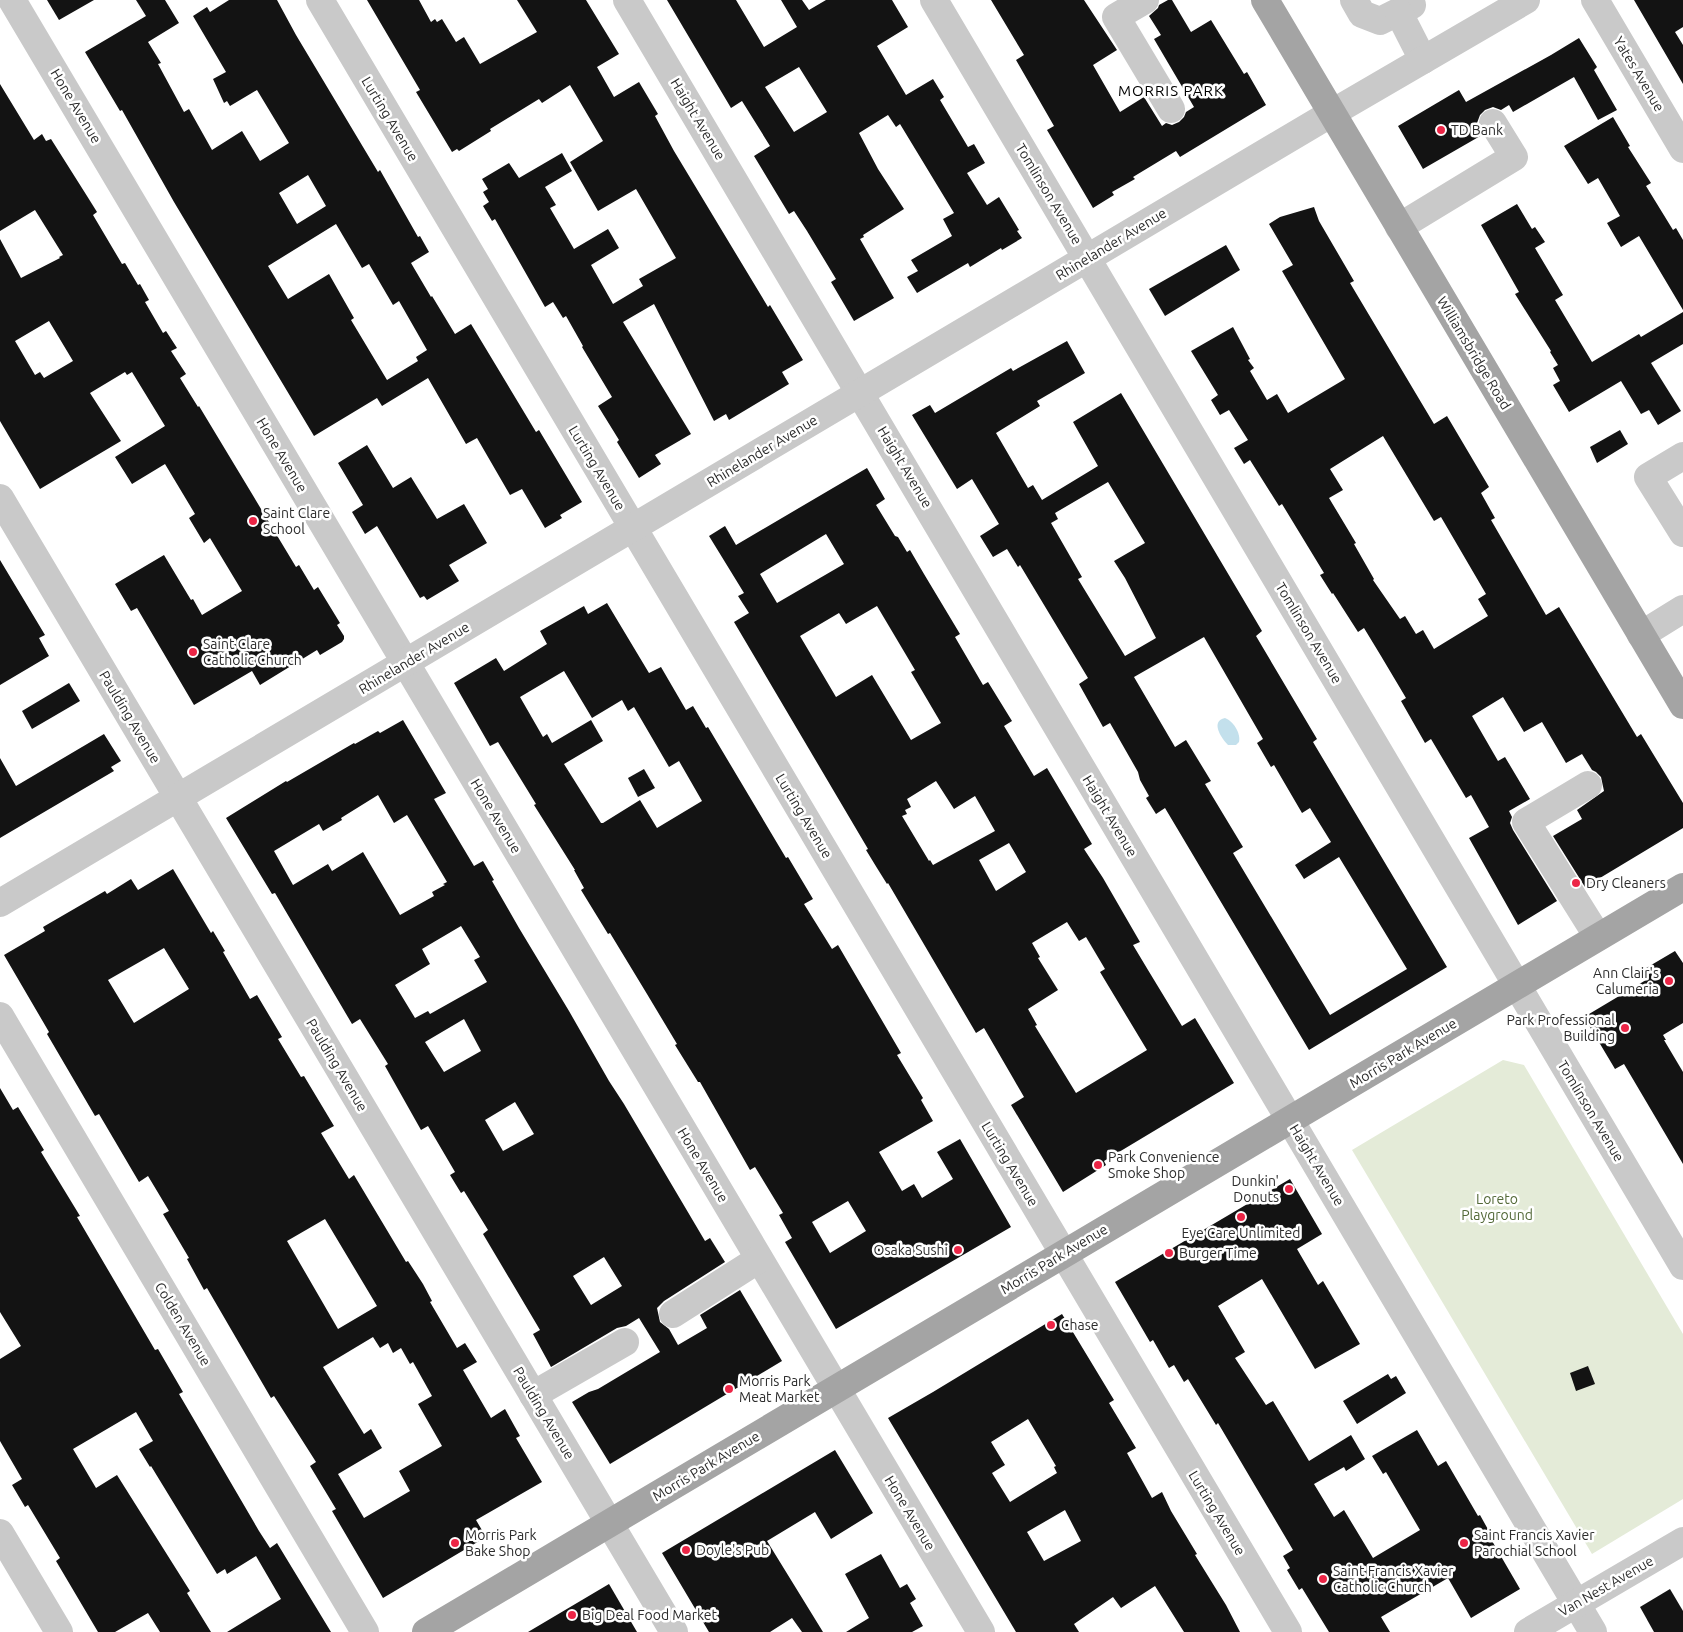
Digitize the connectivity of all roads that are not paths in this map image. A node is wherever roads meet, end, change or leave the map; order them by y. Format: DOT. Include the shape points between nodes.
graph roads {
  1 [pos="12,0"];
  2 [pos="320,0"];
  3 [pos="627,0"];
  4 [pos="934,0"];
  5 [pos="1145,0"];
  6 [pos="1265,0"];
  7 [pos="1354,0"];
  8 [pos="1526,0"];
  9 [pos="1595,0"];
  10 [pos="1404,6"];
  11 [pos="1423,60"];
  12 [pos="1171,109"];
  13 [pos="1332,113"];
  14 [pos="1493,123"];
  15 [pos="1683,149"];
  16 [pos="1400,227"];
  17 [pos="1087,258"];
  18 [pos="860,393"];
  19 [pos="1683,456"];
  20 [pos="0,498"];
  21 [pos="633,528"];
  22 [pos="1683,533"];
  23 [pos="1683,610"];
  24 [pos="1641,635"];
  25 [pos="406,663"];
  26 [pos="1683,705"];
  27 [pos="1588,785"];
  28 [pos="178,797"];
  29 [pos="1683,887"];
  30 [pos="0,903"];
  31 [pos="1598,937"];
  32 [pos="1517,985"];
  33 [pos="0,1016"];
  34 [pos="1290,1120"];
  35 [pos="1064,1254"];
  36 [pos="759,1260"];
  37 [pos="1683,1266"];
  38 [pos="673,1314"];
  39 [pos="625,1342"];
  40 [pos="836,1388"];
  41 [pos="533,1395"];
  42 [pos="610,1523"];
  43 [pos="0,1533"];
  44 [pos="1683,1541"];
  45 [pos="1577,1604"];
  46 [pos="59,1632"];
  47 [pos="366,1632"];
  48 [pos="426,1632"];
  49 [pos="674,1632"];
  50 [pos="981,1632"];
  51 [pos="1288,1632"];
  52 [pos="1528,1632"];
  53 [pos="1593,1632"];
  1 -- 25 [label="street, Hone Avenue"];
  2 -- 21 [label="street, Lurting Avenue"];
  3 -- 18 [label="street, Haight Avenue"];
  4 -- 17 [label="street, Tomlinson Avenue"];
  5 -- 12 [label="street" via="1116,17"];
  6 -- 13 [label="main road, Williamsbridge Road"];
  7 -- 10 [label="street" via="1362,14 1380,21"];
  8 -- 11 [label="street, Rhinelander Avenue"];
  9 -- 15 [label="street, Yates Avenue"];
  10 -- 11 [label="street"];
  11 -- 13 [label="street, Rhinelander Avenue"];
  13 -- 16 [label="main road, Williamsbridge Road"];
  13 -- 17 [label="street, Rhinelander Avenue"];
  14 -- 16 [label="street" via="1514,157"];
  16 -- 24 [label="main road, Williamsbridge Road"];
  17 -- 18 [label="street, Rhinelander Avenue"];
  17 -- 32 [label="street, Tomlinson Avenue"];
  18 -- 21 [label="street, Rhinelander Avenue"];
  18 -- 34 [label="street, Haight Avenue"];
  19 -- 22 [label="street" via="1648,477"];
  20 -- 28 [label="street, Paulding Avenue"];
  21 -- 25 [label="street, Rhinelander Avenue"];
  21 -- 35 [label="street, Lurting Avenue"];
  23 -- 24 [label="street"];
  24 -- 26 [label="main road, Williamsbridge Road"];
  25 -- 28 [label="street, Rhinelander Avenue"];
  25 -- 36 [label="street, Hone Avenue"];
  27 -- 31 [label="street" via="1526,822"];
  28 -- 30 [label="street, Rhinelander Avenue"];
  28 -- 41 [label="street, Paulding Avenue"];
  29 -- 31 [label="main road, Morris Park Avenue"];
  31 -- 32 [label="main road, Morris Park Avenue"];
  32 -- 34 [label="main road, Morris Park Avenue"];
  32 -- 37 [label="street, Tomlinson Avenue"];
  33 -- 47 [label="street, Colden Avenue"];
  34 -- 35 [label="main road, Morris Park Avenue"];
  34 -- 45 [label="street, Haight Avenue"];
  35 -- 40 [label="main road, Morris Park Avenue"];
  35 -- 51 [label="street, Lurting Avenue"];
  36 -- 38 [label="street"];
  36 -- 40 [label="street, Hone Avenue"];
  39 -- 41 [label="street"];
  40 -- 42 [label="main road, Morris Park Avenue"];
  40 -- 50 [label="street, Hone Avenue"];
  41 -- 42 [label="street, Paulding Avenue"];
  42 -- 48 [label="main road, Morris Park Avenue"];
  42 -- 49 [label="street, Paulding Avenue"];
  43 -- 46 [label="street"];
  44 -- 45 [label="street, Van Nest Avenue"];
  45 -- 52 [label="street, Van Nest Avenue"];
  45 -- 53 [label="street, Haight Avenue"];
}
